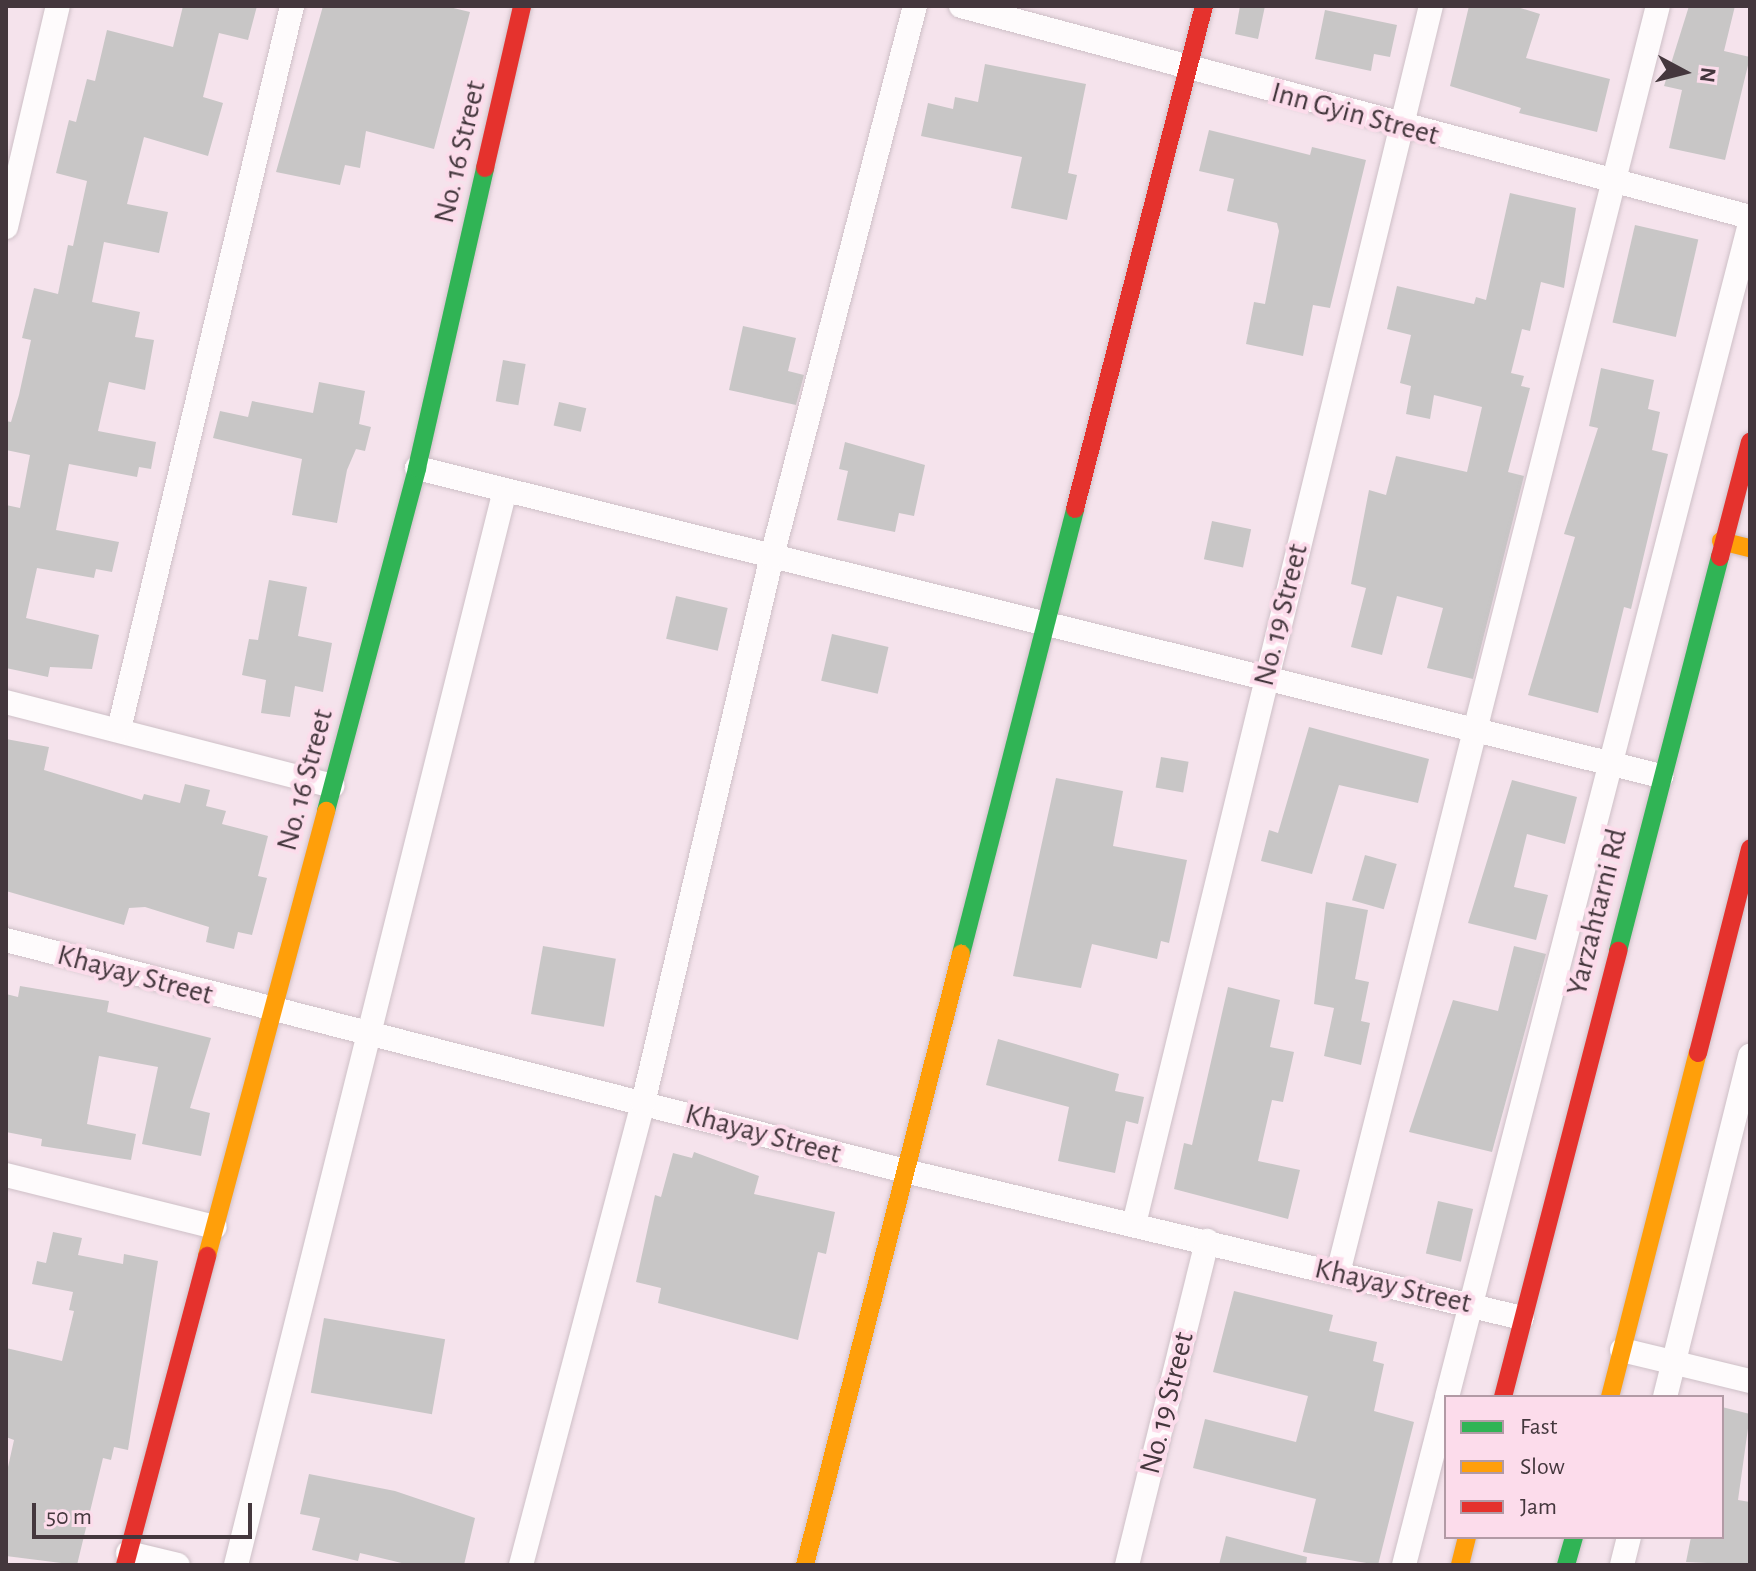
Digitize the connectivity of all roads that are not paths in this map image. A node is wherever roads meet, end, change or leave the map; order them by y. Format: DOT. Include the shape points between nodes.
graph roads {
  1 [pos="58,6"];
  2 [pos="292,6"];
  3 [pos="522,6"];
  4 [pos="915,6"];
  5 [pos="961,6"];
  6 [pos="1204,6"];
  7 [pos="1431,6"];
  8 [pos="1658,6"];
  9 [pos="1186,68"];
  10 [pos="1399,127"];
  11 [pos="16,147"];
  12 [pos="1611,184"];
  13 [pos="1750,217"];
  14 [pos="1750,224"];
  15 [pos="6,227"];
  16 [pos="1750,442"];
  17 [pos="417,468"];
  18 [pos="505,490"];
  19 [pos="1721,541"];
  20 [pos="1750,548"];
  21 [pos="772,556"];
  22 [pos="1042,624"];
  23 [pos="1265,682"];
  24 [pos="6,702"];
  25 [pos="119,729"];
  26 [pos="1472,732"];
  27 [pos="1612,764"];
  28 [pos="1661,776"];
  29 [pos="332,786"];
  30 [pos="1750,849"];
  31 [pos="6,940"];
  32 [pos="273,1012"];
  33 [pos="368,1035"];
  34 [pos="1750,1055"];
  35 [pos="643,1103"];
  36 [pos="905,1171"];
  37 [pos="6,1175"];
  38 [pos="1134,1224"];
  39 [pos="215,1227"];
  40 [pos="1207,1241"];
  41 [pos="1338,1273"];
  42 [pos="1471,1305"];
  43 [pos="1522,1318"];
  44 [pos="1622,1350"];
  45 [pos="1675,1362"];
  46 [pos="1750,1381"];
  47 [pos="1448,1395"];
  48 [pos="1503,1395"];
  49 [pos="1611,1395"];
  50 [pos="1666,1395"];
  51 [pos="1444,1412"];
  52 [pos="1466,1539"];
  53 [pos="1573,1539"];
  54 [pos="1628,1539"];
  55 [pos="126,1559"];
  56 [pos="178,1565"];
  57 [pos="236,1565"];
  58 [pos="521,1565"];
  59 [pos="805,1565"];
  60 [pos="1127,1565"];
  61 [pos="1404,1565"];
  62 [pos="1460,1565"];
  63 [pos="1566,1565"];
  64 [pos="1622,1565"];
  1 -- 11 [label="street"];
  2 -- 25 [label="street"];
  3 -- 17 [label="main road, No. 16 Street"];
  4 -- 21 [label="street"];
  5 -- 9 [label="street, Inn Gyin Street"];
  6 -- 9 [label="main road"];
  7 -- 10 [label="street, No. 19 Street"];
  8 -- 12 [label="street"];
  9 -- 10 [label="street, Inn Gyin Street"];
  9 -- 22 [label="main road"];
  10 -- 12 [label="street, Inn Gyin Street"];
  10 -- 23 [label="street, No. 19 Street"];
  11 -- 15 [label="street"];
  12 -- 13 [label="street, Inn Gyin Street"];
  12 -- 26 [label="street"];
  14 -- 27 [label="street"];
  16 -- 19 [label="main road, Yarzahtarni Rd"];
  17 -- 18 [label="street"];
  17 -- 29 [label="main road, No. 16 Street"];
  18 -- 21 [label="street"];
  18 -- 33 [label="street"];
  19 -- 20 [label="main road"];
  19 -- 28 [label="main road, Yarzahtarni Rd"];
  21 -- 22 [label="street"];
  21 -- 35 [label="street"];
  22 -- 23 [label="street"];
  22 -- 36 [label="main road"];
  23 -- 26 [label="street"];
  23 -- 38 [label="street, No. 19 Street"];
  24 -- 25 [label="street"];
  25 -- 29 [label="street"];
  26 -- 27 [label="street"];
  26 -- 41 [label="street"];
  27 -- 28 [label="street"];
  27 -- 42 [label="street"];
  28 -- 43 [label="main road, Yarzahtarni Rd"];
  29 -- 32 [label="main road, No. 16 Street"];
  30 -- 44 [label="main road"];
  31 -- 32 [label="street, Khayay Street"];
  32 -- 33 [label="street, Khayay Street"];
  32 -- 39 [label="main road, No. 16 Street"];
  33 -- 35 [label="street, Khayay Street"];
  33 -- 57 [label="street"];
  34 -- 45 [label="street"];
  35 -- 36 [label="street, Khayay Street"];
  35 -- 58 [label="street"];
  36 -- 38 [label="street, Khayay Street"];
  36 -- 59 [label="main road"];
  37 -- 39 [label="street"];
  38 -- 40 [label="street, Khayay Street"];
  39 -- 55 [label="main road, No. 16 Street"];
  40 -- 41 [label="street, Khayay Street"];
  40 -- 60 [label="street, No. 19 Street"];
  41 -- 42 [label="street, Khayay Street"];
  42 -- 43 [label="street, Khayay Street"];
  42 -- 47 [label="street"];
  43 -- 48 [label="main road, Yarzahtarni Rd"];
  44 -- 45 [label="street"];
  44 -- 49 [label="main road"];
  45 -- 46 [label="street"];
  45 -- 50 [label="street"];
  51 -- 61 [label="street"];
  52 -- 62 [label="main road"];
  53 -- 63 [label="main road"];
  54 -- 64 [label="street"];
  55 -- 56 [label="street"];
}
